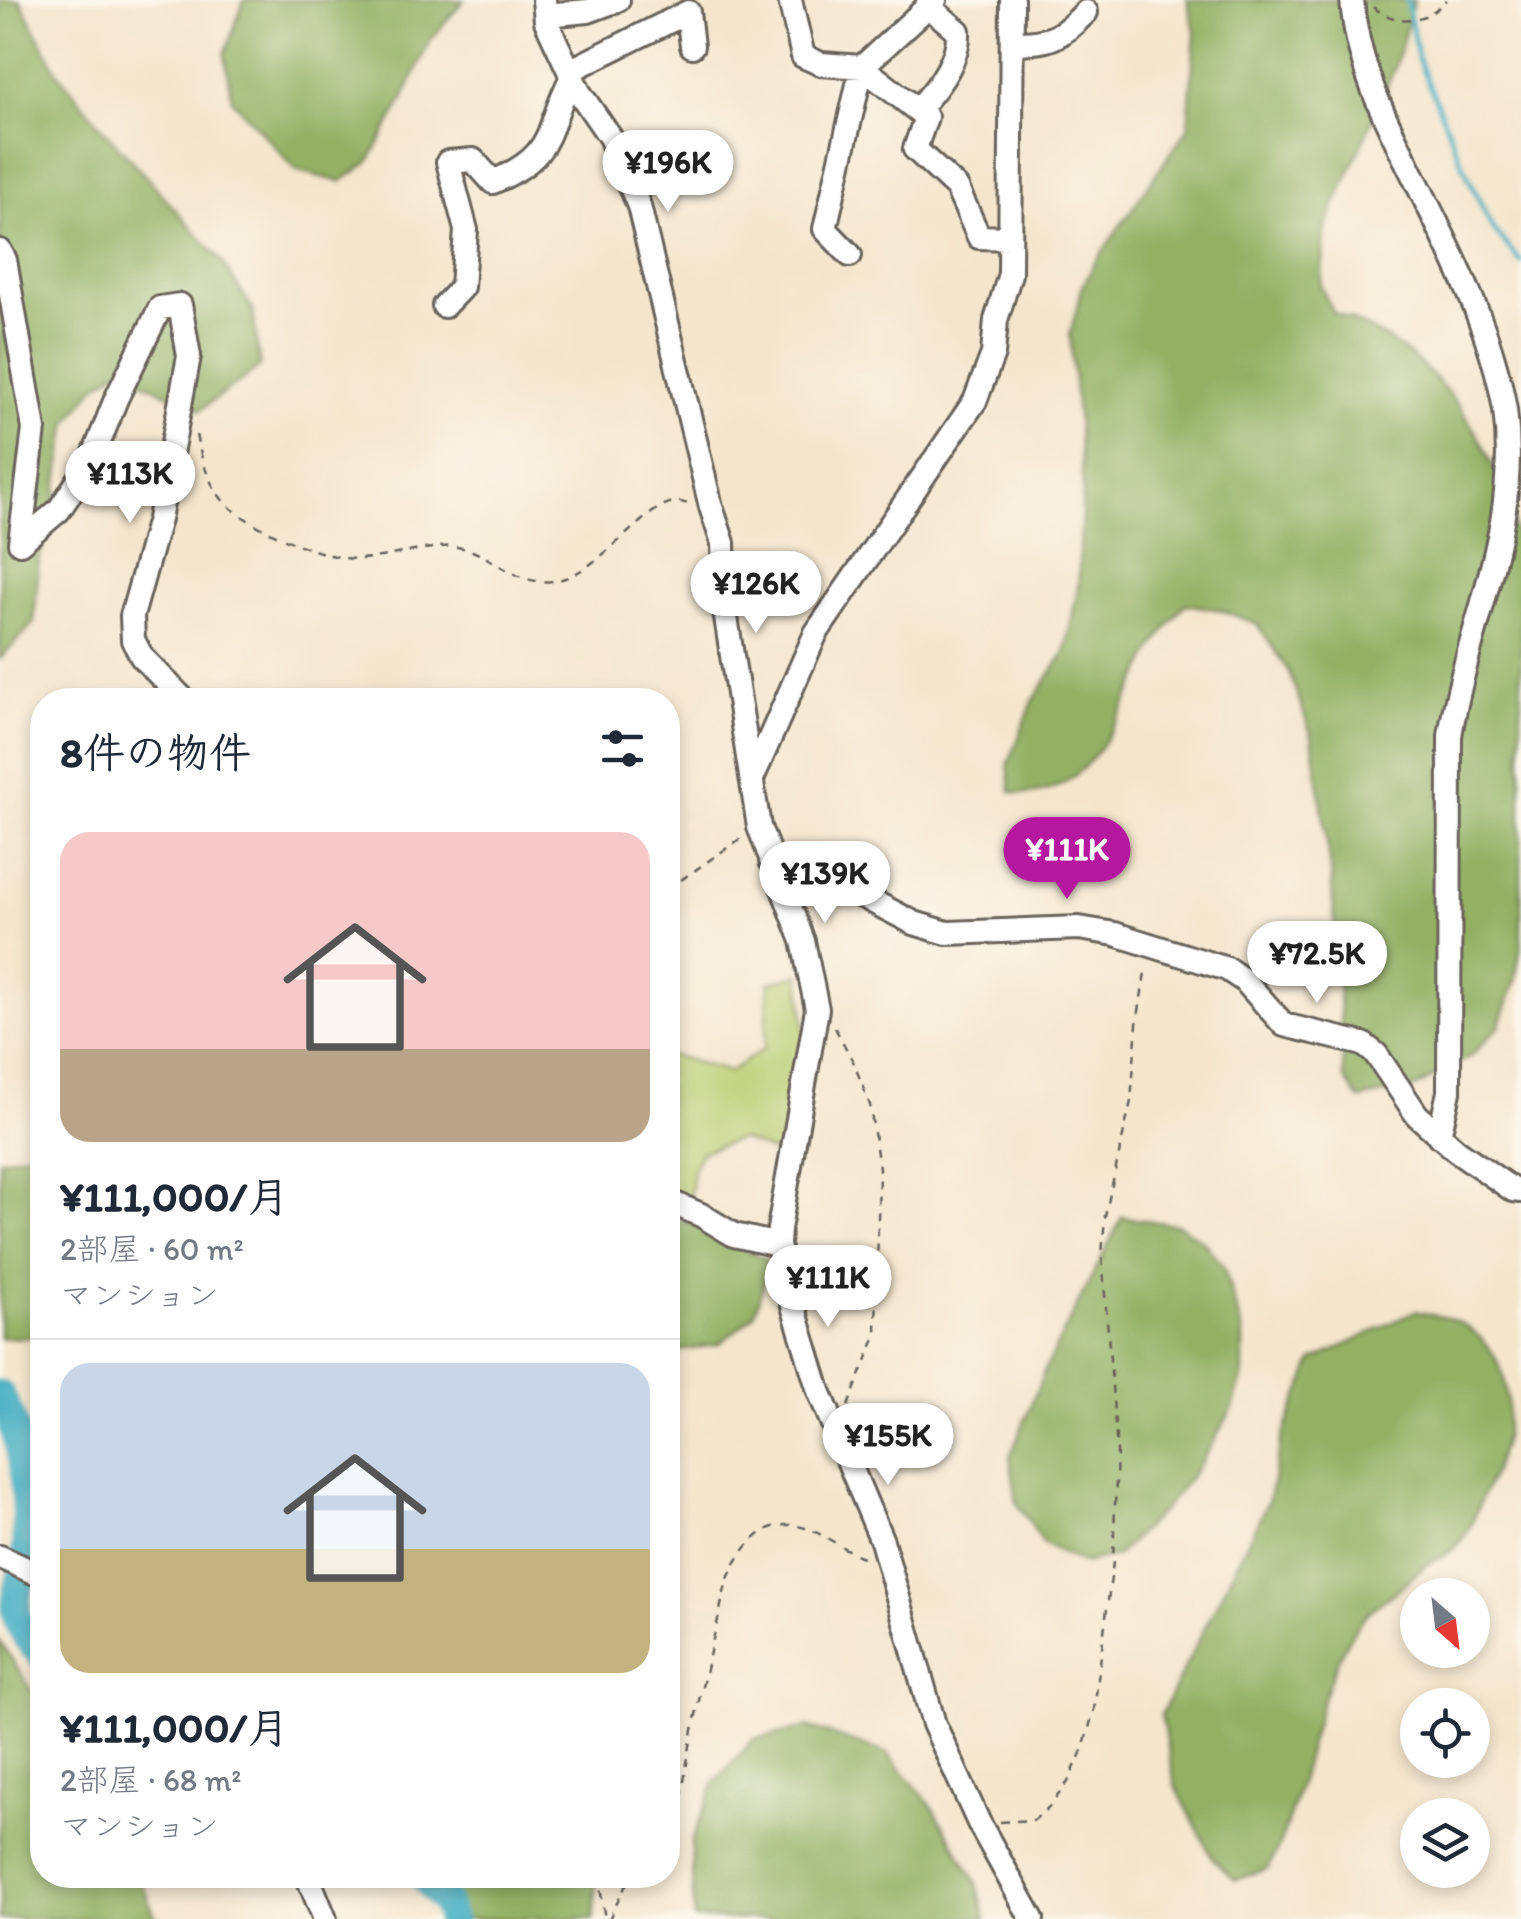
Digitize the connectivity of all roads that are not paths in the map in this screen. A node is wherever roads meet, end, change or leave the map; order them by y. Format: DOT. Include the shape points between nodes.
graph roads {
  1 [pos="618,0"];
  2 [pos="790,0"];
  3 [pos="1012,0"];
  4 [pos="1352,0"];
  5 [pos="924,5"];
  6 [pos="545,8"];
  7 [pos="1086,12"];
  8 [pos="1012,43"];
  9 [pos="692,46"];
  10 [pos="862,67"];
  11 [pos="571,74"];
  12 [pos="917,110"];
  13 [pos="1010,238"];
  14 [pos="0,251"];
  15 [pos="850,255"];
  16 [pos="444,306"];
  17 [pos="172,688"];
  18 [pos="752,779"];
  19 [pos="771,861"];
  20 [pos="1439,1136"];
  21 [pos="1521,1191"];
  22 [pos="680,1207"];
  23 [pos="778,1246"];
  24 [pos="0,1557"];
  25 [pos="30,1571"];
  26 [pos="312,1888"];
  27 [pos="325,1919"];
  28 [pos="1032,1919"];
  1 -- 6 [label="street" via="588,12"];
  2 -- 10 [label="street" via="803,56"];
  3 -- 8 [label="street"];
  4 -- 20 [label="street" via="1364,72 1493,359 1508,440 1505,519 1450,736 1449,1092"];
  5 -- 10 [label="street"];
  5 -- 12 [label="street" via="958,31 959,44"];
  6 -- 11 [label="street"];
  7 -- 8 [label="street" via="1065,34 1044,43"];
  8 -- 13 [label="street"];
  9 -- 11 [label="street" via="688,12"];
  10 -- 12 [label="street"];
  10 -- 15 [label="street" via="825,229"];
  11 -- 16 [label="street" via="552,132 515,172 492,182 474,160 448,162 466,230 462,288"];
  11 -- 18 [label="street" via="610,137 639,206 723,543 725,611"];
  12 -- 13 [label="street" via="926,116 915,149 957,188 978,237"];
  13 -- 18 [label="street" via="1010,274 993,354 975,401 816,633"];
  14 -- 17 [label="street" via="34,429 20,544 60,510 92,460 160,308 180,305 189,356 159,519 132,616 142,657"];
  18 -- 19 [label="street"];
  19 -- 20 [label="street" via="947,933 1078,928 1227,969 1284,1025 1363,1044 1376,1054"];
  19 -- 23 [label="street" via="802,941 816,1009"];
  20 -- 21 [label="street"];
  22 -- 23 [label="street" via="734,1235"];
  23 -- 28 [label="street" via="808,1356 882,1541 934,1724"];
  24 -- 25 [label="street"];
  26 -- 27 [label="street"];
}
